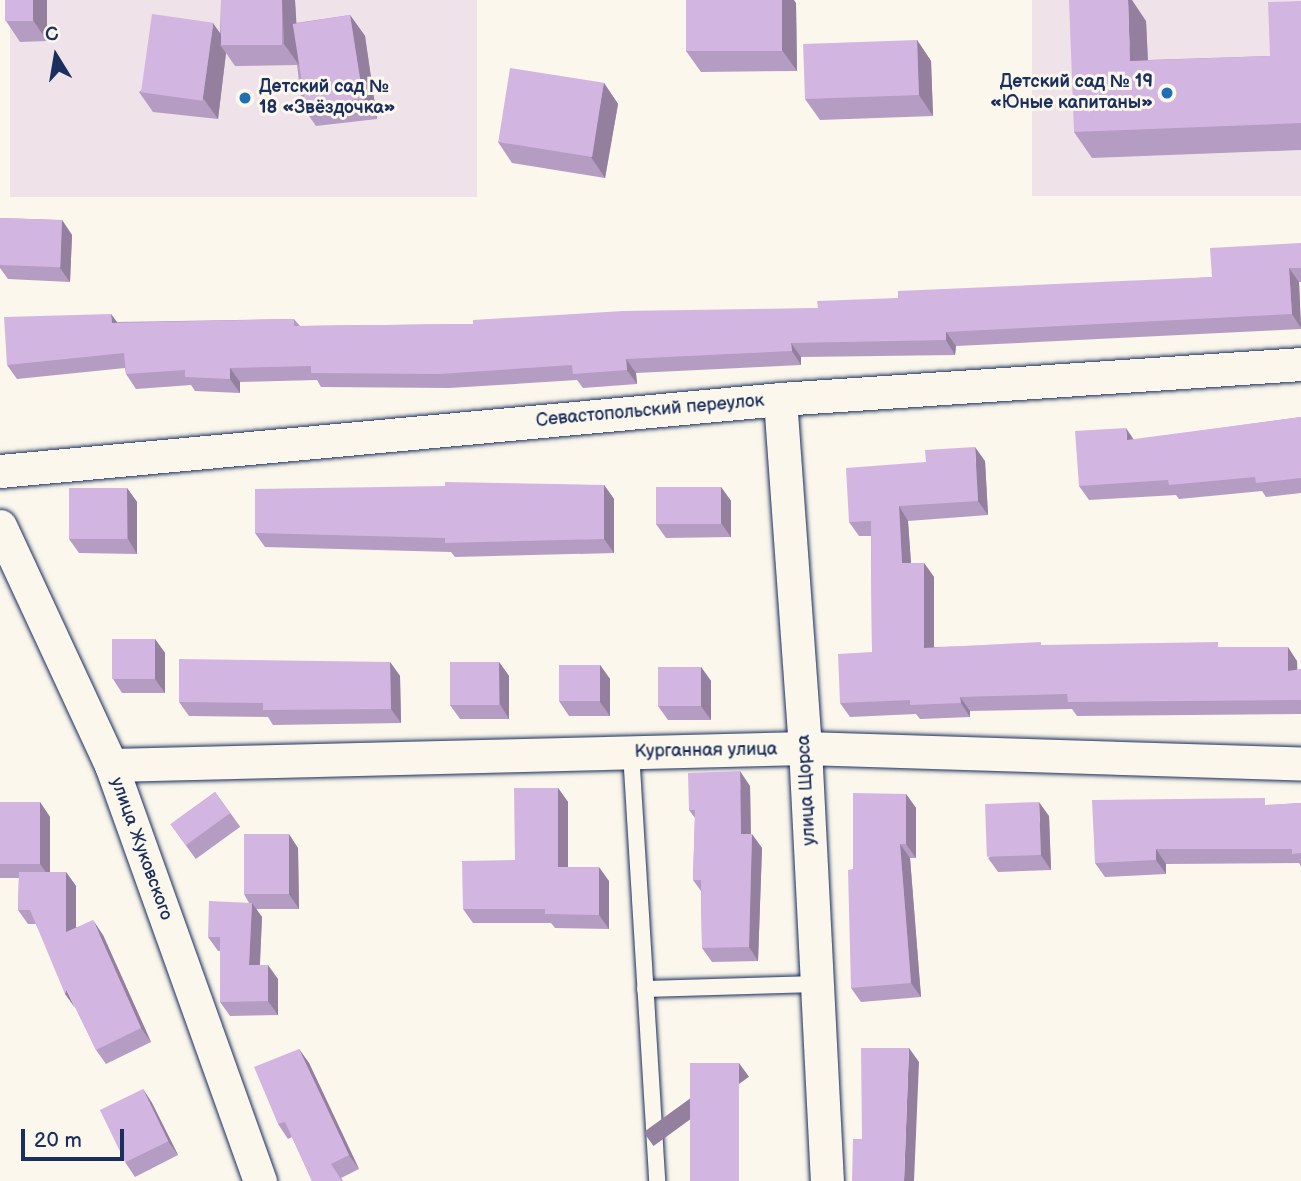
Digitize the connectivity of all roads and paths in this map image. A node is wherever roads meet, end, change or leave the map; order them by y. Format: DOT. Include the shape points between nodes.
graph roads {
  1 [pos="1301,364"];
  2 [pos="780,399"];
  3 [pos="0,471"];
  4 [pos="0,526"];
  5 [pos="805,748"];
  6 [pos="631,752"];
  7 [pos="1301,764"];
  8 [pos="111,765"];
  9 [pos="817,984"];
  10 [pos="645,989"];
  11 [pos="260,1181"];
  12 [pos="657,1181"];
  13 [pos="827,1181"];
  1 -- 2 [label="street, Севастопольский переулок"];
  2 -- 3 [label="street, Севастопольский переулок"];
  2 -- 5 [label="street, улица Щорса"];
  4 -- 8 [label="street, улица Жуковского"];
  5 -- 6 [label="street, Курганная улица"];
  5 -- 7 [label="street, Курганная улица"];
  5 -- 9 [label="street, улица Щорса"];
  6 -- 8 [label="street, Курганная улица"];
  6 -- 10 [label="lane"];
  8 -- 11 [label="street, улица Жуковского"];
  9 -- 10 [label="lane"];
  9 -- 13 [label="street, улица Щорса"];
  10 -- 12 [label="lane"];
}
